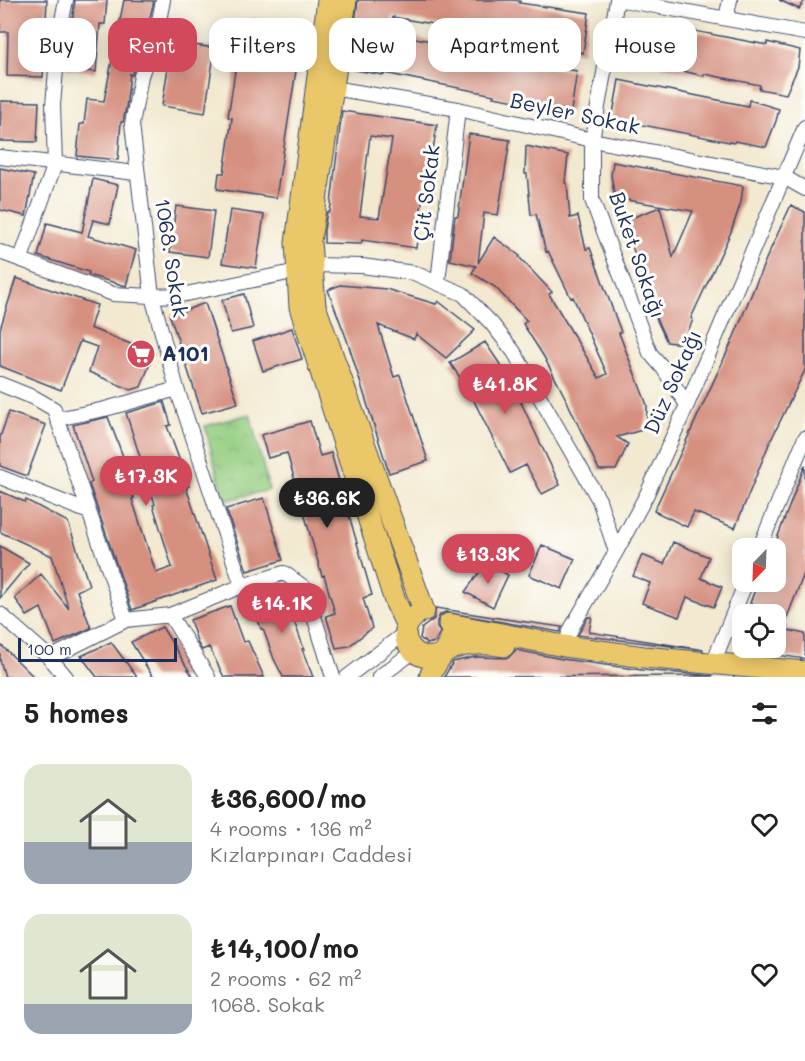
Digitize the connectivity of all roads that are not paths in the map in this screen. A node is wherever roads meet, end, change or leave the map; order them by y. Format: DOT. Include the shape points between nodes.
graph roads {
  1 [pos="66,0"];
  2 [pos="163,0"];
  3 [pos="328,0"];
  4 [pos="346,0"];
  5 [pos="620,0"];
  6 [pos="730,0"];
  7 [pos="726,18"];
  8 [pos="805,33"];
  9 [pos="333,88"];
  10 [pos="458,110"];
  11 [pos="805,127"];
  12 [pos="592,140"];
  13 [pos="0,156"];
  14 [pos="55,164"];
  15 [pos="136,173"];
  16 [pos="784,177"];
  17 [pos="805,189"];
  18 [pos="0,252"];
  19 [pos="21,258"];
  20 [pos="305,268"];
  21 [pos="438,282"];
  22 [pos="152,296"];
  23 [pos="2,389"];
  24 [pos="177,389"];
  25 [pos="687,405"];
  26 [pos="57,419"];
  27 [pos="805,438"];
  28 [pos="0,477"];
  29 [pos="89,512"];
  30 [pos="764,538"];
  31 [pos="616,552"];
  32 [pos="242,586"];
  33 [pos="742,592"];
  34 [pos="424,612"];
  35 [pos="0,614"];
  36 [pos="170,615"];
  37 [pos="126,620"];
  38 [pos="449,624"];
  39 [pos="410,641"];
  40 [pos="564,646"];
  41 [pos="443,653"];
  42 [pos="50,658"];
  43 [pos="713,663"];
  44 [pos="805,672"];
  45 [pos="66,677"];
  46 [pos="208,677"];
  47 [pos="333,677"];
  48 [pos="347,677"];
  49 [pos="379,677"];
  50 [pos="423,677"];
  51 [pos="430,677"];
  52 [pos="732,677"];
  1 -- 14 [label="street" via="53,105"];
  2 -- 15 [label="street, 1068. Sokak" via="132,124"];
  3 -- 20 [label="main road" via="296,243"];
  4 -- 9 [label="main road"];
  5 -- 7 [label="street"];
  5 -- 12 [label="street, Buket Sokağı"];
  6 -- 7 [label="street"];
  7 -- 8 [label="street"];
  9 -- 10 [label="street, Beyler Sokak"];
  9 -- 20 [label="main road"];
  10 -- 12 [label="street, Beyler Sokak"];
  10 -- 21 [label="street, Çit Sokak"];
  11 -- 16 [label="street, Düz Sokağı"];
  12 -- 16 [label="street, Beyler Sokak"];
  12 -- 25 [label="street, Buket Sokağı" via="592,200 650,353"];
  13 -- 14 [label="street"];
  14 -- 15 [label="street"];
  14 -- 19 [label="street"];
  15 -- 22 [label="street, 1068. Sokak"];
  16 -- 17 [label="street, Beyler Sokak"];
  16 -- 25 [label="street, Düz Sokağı"];
  18 -- 19 [label="street"];
  19 -- 22 [label="street" via="113,294"];
  20 -- 21 [label="street" via="362,266 414,273"];
  20 -- 22 [label="street" via="181,295"];
  20 -- 34 [label="main road"];
  20 -- 39 [label="main road" via="300,307"];
  21 -- 31 [label="street" via="463,294 514,352 599,500"];
  22 -- 24 [label="street, 1068. Sokak"];
  23 -- 26 [label="street" via="35,398 54,409"];
  24 -- 26 [label="street"];
  24 -- 32 [label="street, 1068. Sokak"];
  25 -- 31 [label="street, Düz Sokağı"];
  26 -- 29 [label="street"];
  27 -- 30 [label="street"];
  28 -- 29 [label="street"];
  29 -- 37 [label="street"];
  31 -- 40 [label="street, Düz Sokağı"];
  32 -- 36 [label="street"];
  32 -- 47 [label="street" via="284,573 304,588"];
  33 -- 43 [label="street"];
  34 -- 38 [label="main road" via="436,612"];
  34 -- 39 [label="main road" via="411,619"];
  35 -- 42 [label="street"];
  36 -- 37 [label="street"];
  36 -- 46 [label="street"];
  37 -- 42 [label="street"];
  38 -- 40 [label="main road"];
  38 -- 41 [label="main road" via="452,639"];
  39 -- 41 [label="main road" via="426,657"];
  39 -- 48 [label="street"];
  39 -- 49 [label="street"];
  39 -- 50 [label="main road"];
  40 -- 43 [label="main road"];
  41 -- 51 [label="main road"];
  41 -- 52 [label="main road" via="462,644 490,644 596,663"];
  42 -- 45 [label="street"];
  43 -- 44 [label="main road"];
}
